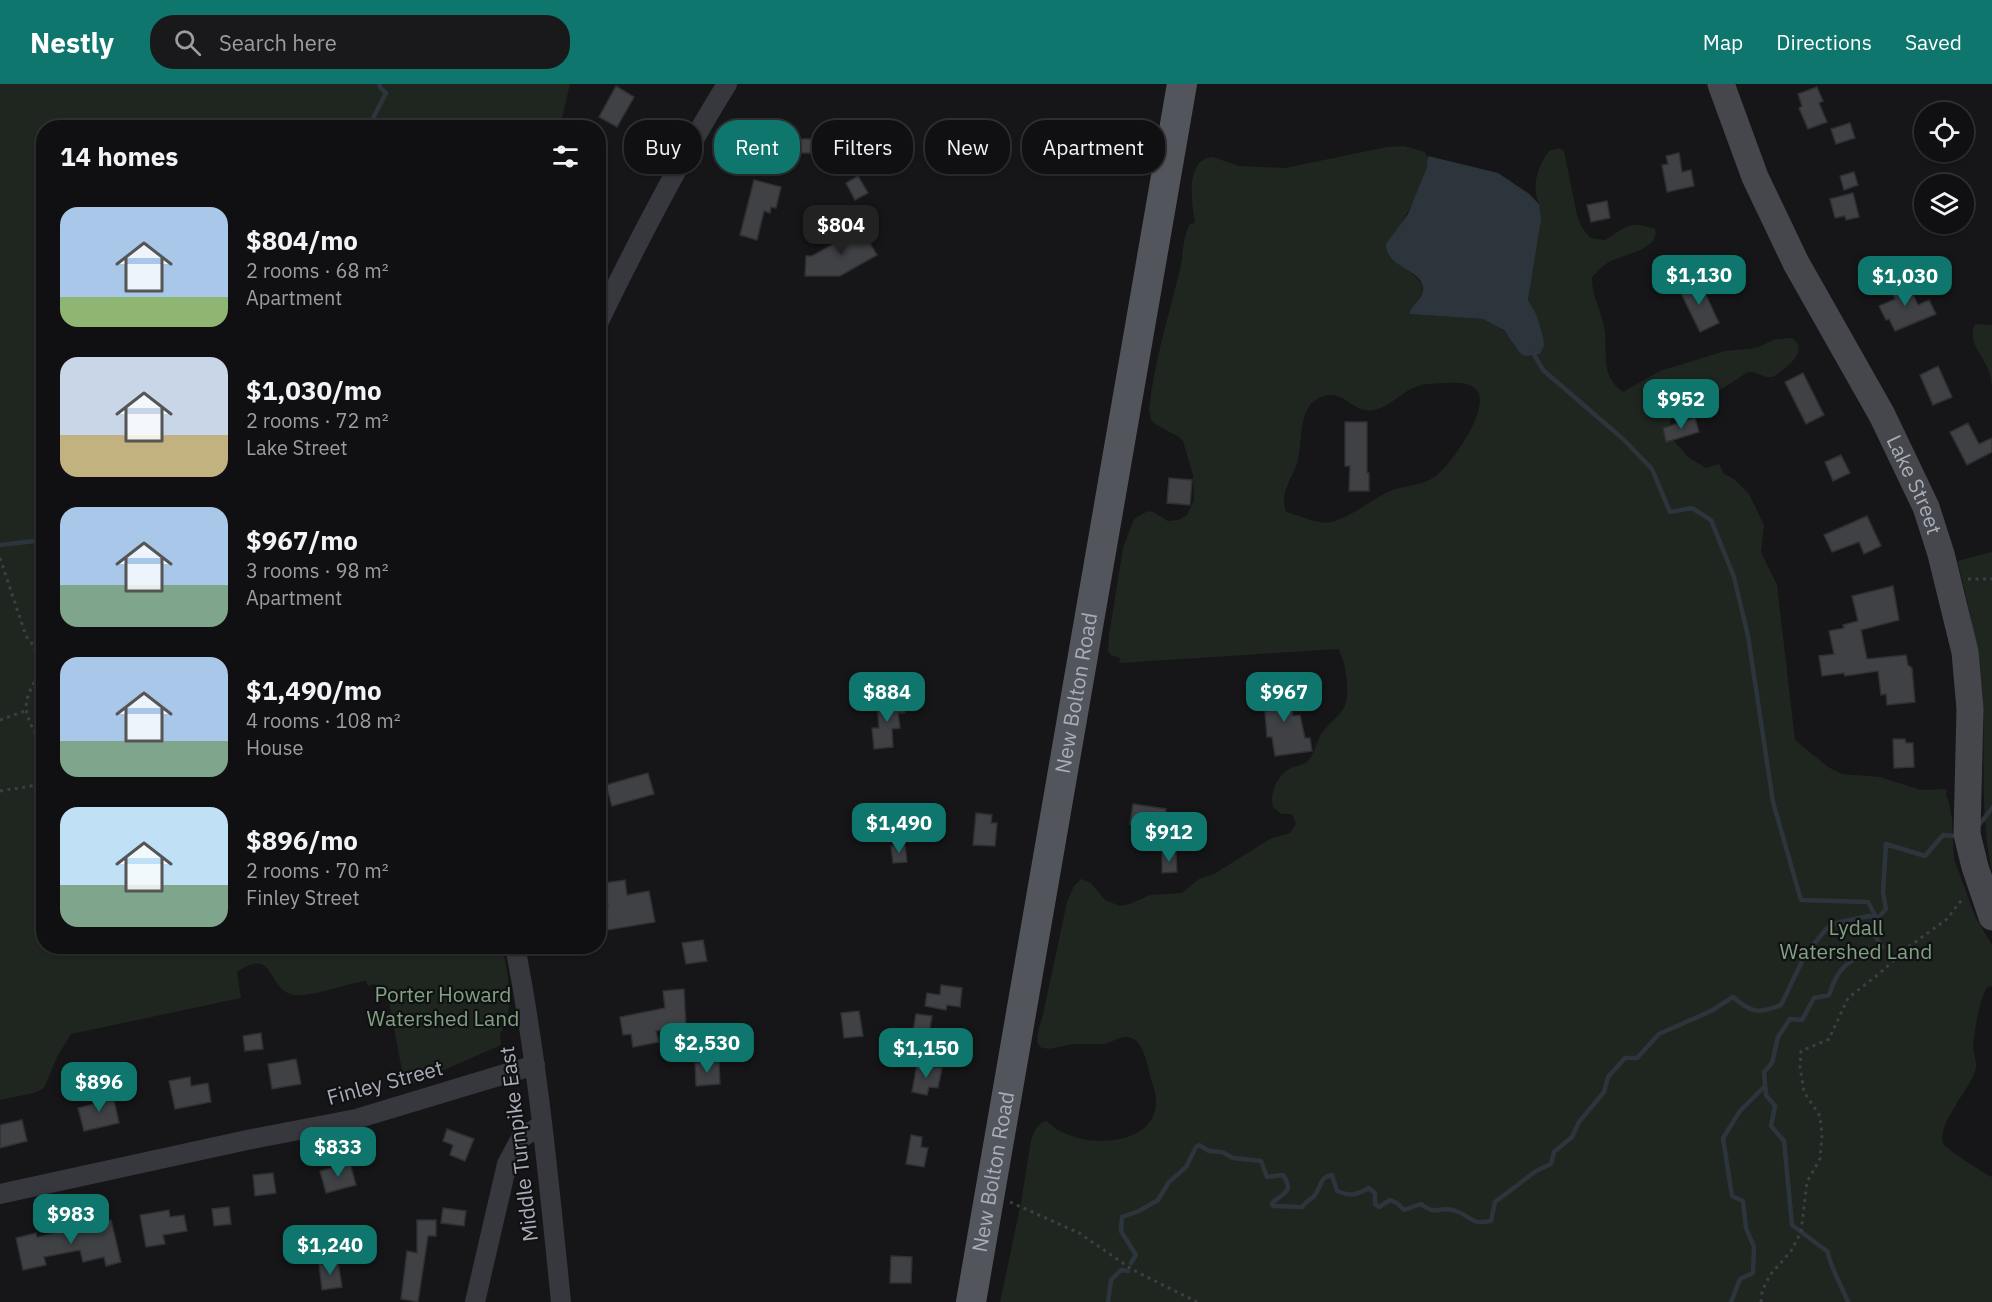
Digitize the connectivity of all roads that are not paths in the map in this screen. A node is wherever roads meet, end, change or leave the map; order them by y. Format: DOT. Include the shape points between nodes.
graph roads {
  1 [pos="727,84"];
  2 [pos="1182,84"];
  3 [pos="1721,84"];
  4 [pos="606,306"];
  5 [pos="1992,916"];
  6 [pos="517,954"];
  7 [pos="535,1065"];
  8 [pos="542,1125"];
  9 [pos="0,1194"];
  10 [pos="475,1302"];
  11 [pos="561,1302"];
  12 [pos="971,1302"];
  1 -- 4 [label="street" via="641,234"];
  2 -- 12 [label="main road, New Bolton Road"];
  3 -- 5 [label="street, Lake Street" via="1755,177 1796,263 1891,434 1926,507 1965,652 1970,709 1966,834"];
  6 -- 7 [label="street, Middle Turnpike East"];
  7 -- 8 [label="street, Middle Turnpike East"];
  7 -- 9 [label="street, Finley Street" via="356,1119"];
  8 -- 10 [label="street" via="521,1138 507,1164"];
  8 -- 11 [label="street, Middle Turnpike East"];
}
